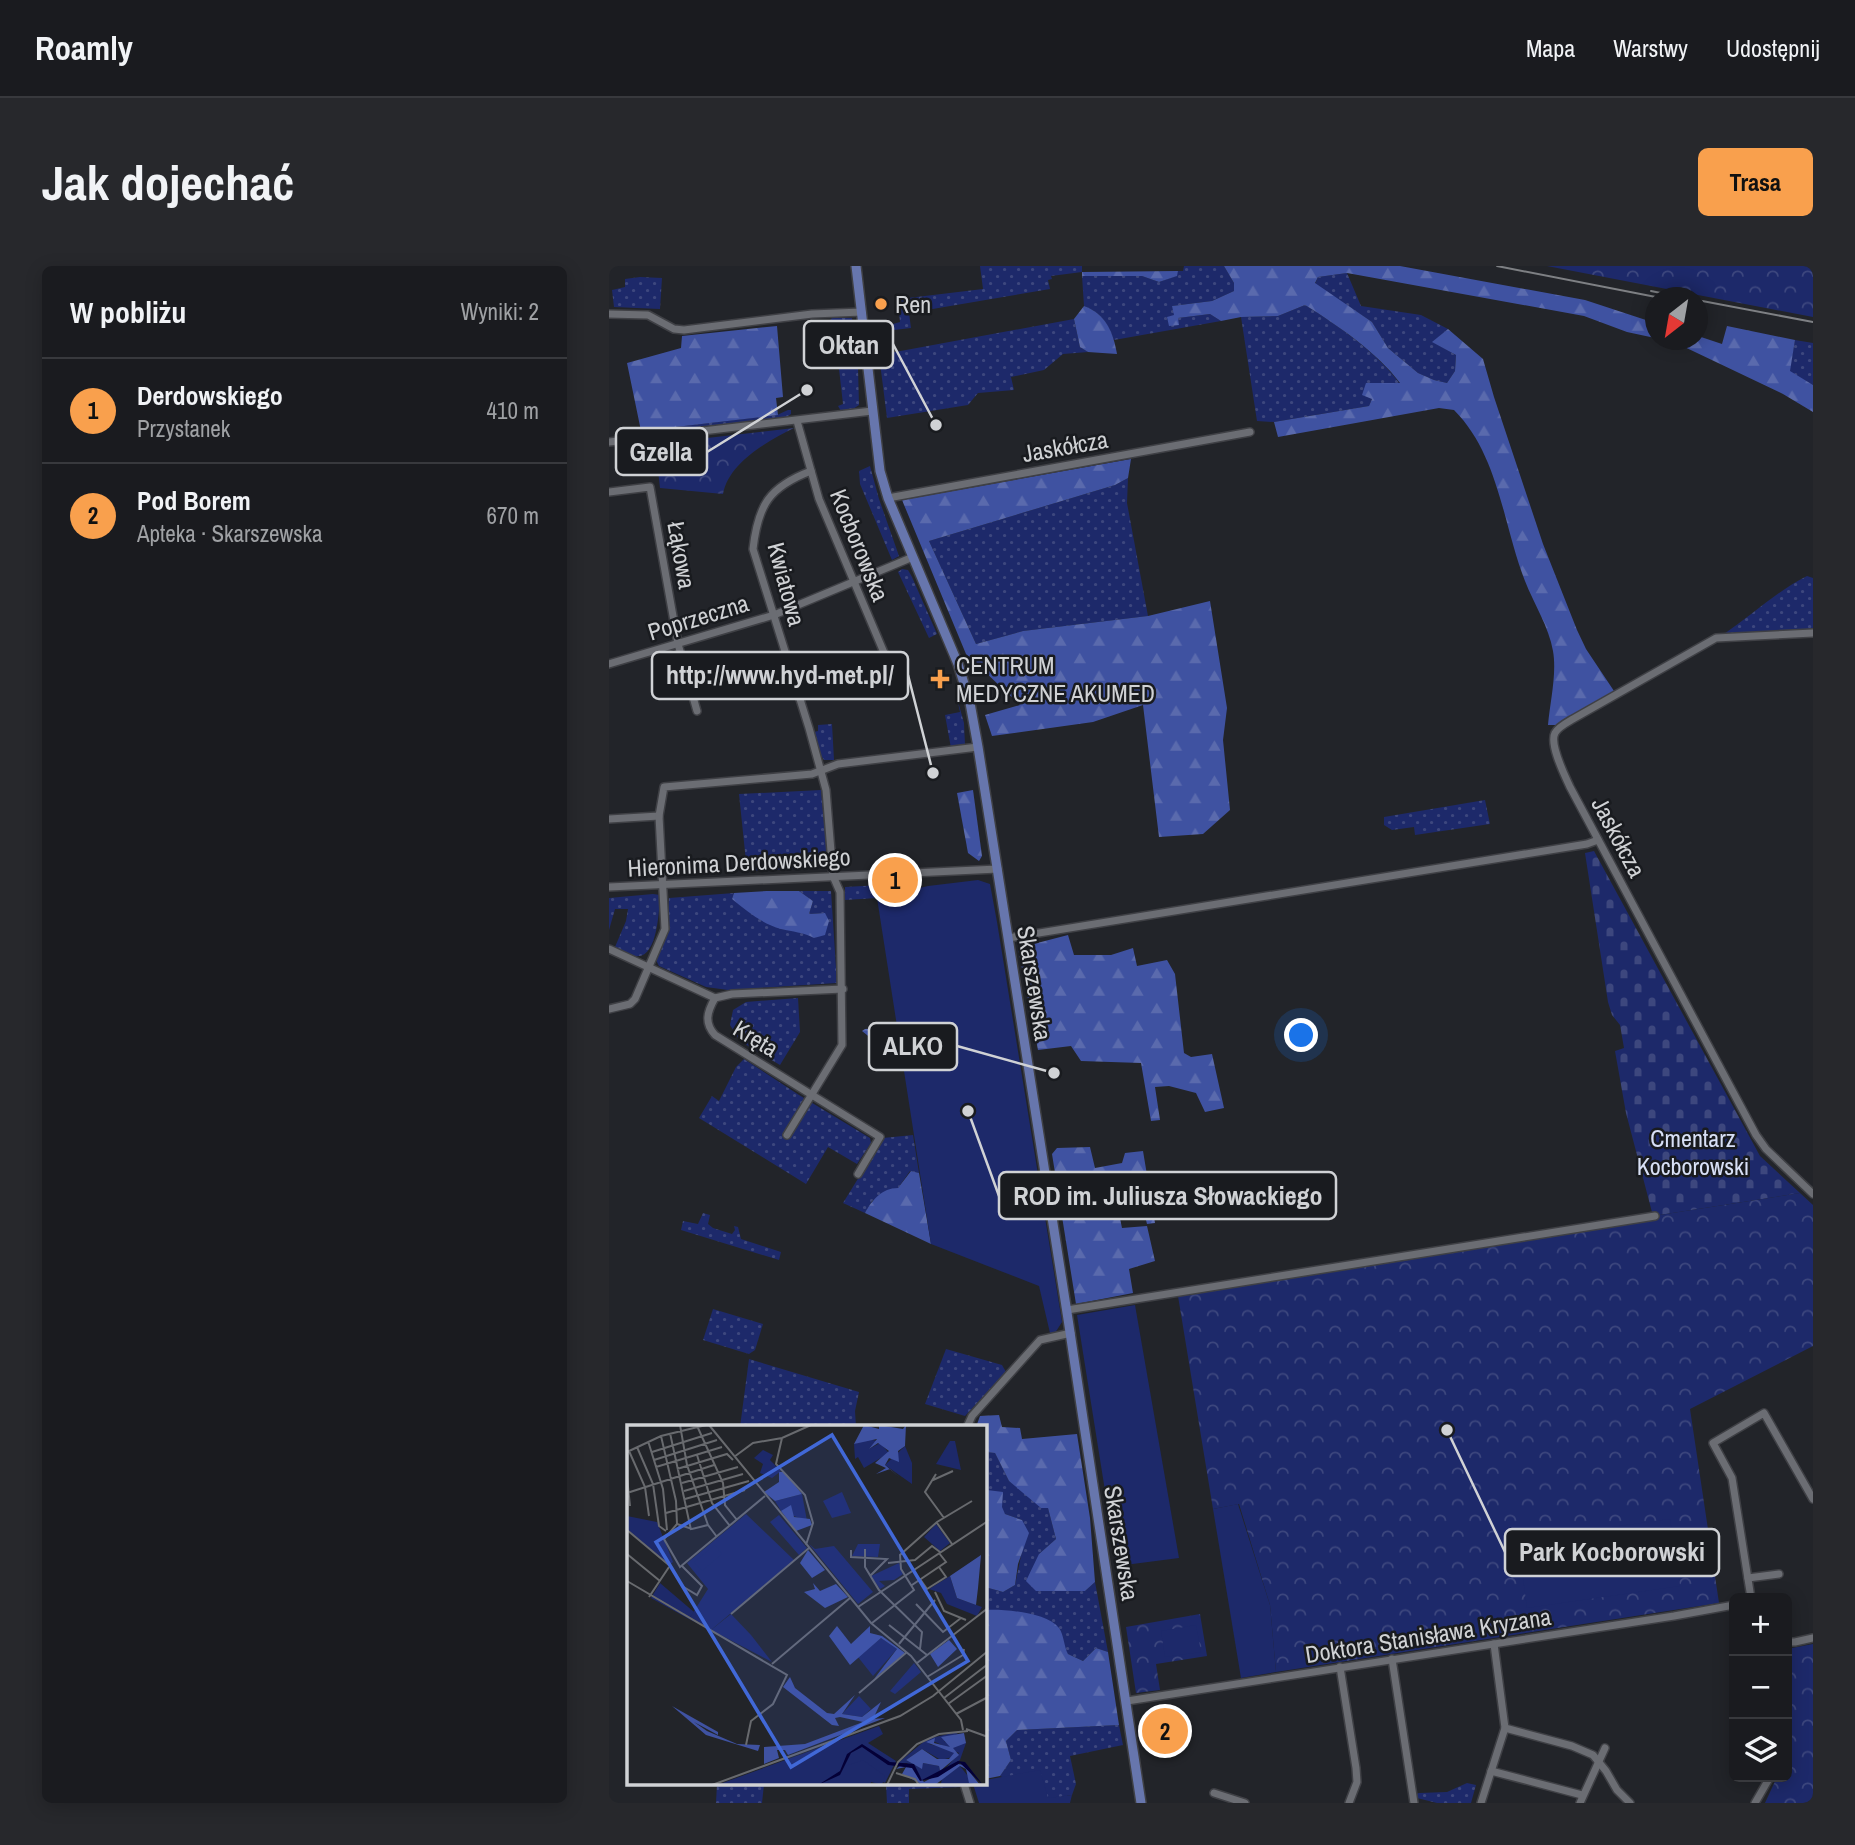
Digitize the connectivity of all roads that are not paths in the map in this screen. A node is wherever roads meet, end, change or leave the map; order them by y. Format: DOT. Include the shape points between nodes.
graph roads {
  1 [pos="856,266"];
  2 [pos="862,312"];
  3 [pos="609,314"];
  4 [pos="871,411"];
  5 [pos="797,421"];
  6 [pos="1250,432"];
  7 [pos="609,442"];
  8 [pos="811,471"];
  9 [pos="609,492"];
  10 [pos="888,498"];
  11 [pos="913,557"];
  12 [pos="853,582"];
  13 [pos="773,615"];
  14 [pos="1813,633"];
  15 [pos="678,644"];
  16 [pos="609,664"];
  17 [pos="896,681"];
  18 [pos="697,711"];
  19 [pos="978,747"];
  20 [pos="820,771"];
  21 [pos="659,816"];
  22 [pos="609,819"];
  23 [pos="1598,840"];
  24 [pos="998,869"];
  25 [pos="833,876"];
  26 [pos="663,885"];
  27 [pos="609,887"];
  28 [pos="1008,938"];
  29 [pos="609,949"];
  30 [pos="648,967"];
  31 [pos="843,989"];
  32 [pos="715,998"];
  33 [pos="609,1009"];
  34 [pos="813,1095"];
  35 [pos="787,1135"];
  36 [pos="858,1174"];
  37 [pos="1813,1194"];
  38 [pos="1655,1216"];
  39 [pos="1067,1310"];
  40 [pos="1071,1333"];
  41 [pos="968,1425"];
  42 [pos="1813,1499"];
  43 [pos="1779,1574"];
  44 [pos="1748,1578"];
  45 [pos="1750,1593"];
  46 [pos="1729,1606"];
  47 [pos="1813,1638"];
  48 [pos="1792,1643"];
  49 [pos="1494,1644"];
  50 [pos="1392,1659"];
  51 [pos="1340,1667"];
  52 [pos="1127,1701"];
  53 [pos="1505,1728"];
  54 [pos="1605,1748"];
  55 [pos="1599,1760"];
  56 [pos="1491,1771"];
  57 [pos="1767,1782"];
  58 [pos="965,1786"];
  59 [pos="1214,1793"];
  60 [pos="1581,1799"];
  61 [pos="969,1803"];
  62 [pos="1141,1803"];
  63 [pos="1245,1803"];
  64 [pos="1349,1803"];
  65 [pos="1415,1803"];
  66 [pos="1481,1803"];
  67 [pos="1630,1803"];
  68 [pos="1755,1803"];
  1 -- 2 [label="main road, Skarszewska"];
  2 -- 3 [label="street" via="684,330 648,315"];
  2 -- 4 [label="main road, Skarszewska"];
  4 -- 5 [label="street"];
  4 -- 10 [label="main road, Skarszewska"];
  5 -- 7 [label="street"];
  5 -- 8 [label="street, Kocborowska"];
  6 -- 10 [label="street, Jaskółcza"];
  8 -- 12 [label="street, Kocborowska"];
  8 -- 13 [label="street, Kwiatowa" via="787,480 767,498 755,526 753,548"];
  9 -- 15 [label="street, Łąkowa" via="650,487"];
  10 -- 11 [label="main road, Skarszewska"];
  11 -- 12 [label="street, Poprzeczna"];
  11 -- 19 [label="main road, Skarszewska" via="957,663"];
  12 -- 13 [label="street, Poprzeczna"];
  12 -- 17 [label="street, Kocborowska"];
  13 -- 15 [label="street, Poprzeczna"];
  13 -- 20 [label="street, Kwiatowa"];
  14 -- 23 [label="street, Jaskółcza" via="1716,638 1557,731 1559,763"];
  15 -- 16 [label="street, Poprzeczna"];
  15 -- 18 [label="street, Łąkowa"];
  19 -- 20 [label="street" via="838,764"];
  19 -- 24 [label="main road, Skarszewska"];
  20 -- 21 [label="street" via="664,787"];
  20 -- 25 [label="street, Kwiatowa" via="826,790"];
  21 -- 22 [label="street"];
  21 -- 26 [label="street"];
  23 -- 28 [label="street"];
  23 -- 37 [label="street, Jaskółcza" via="1756,1135"];
  24 -- 25 [label="street, Hieronima Derdowskiego"];
  24 -- 28 [label="main road, Skarszewska"];
  25 -- 26 [label="street, Hieronima Derdowskiego"];
  25 -- 31 [label="street" via="840,892"];
  26 -- 27 [label="street, Hieronima Derdowskiego"];
  26 -- 30 [label="street" via="665,929"];
  28 -- 39 [label="main road, Skarszewska"];
  29 -- 30 [label="street, Kręta"];
  30 -- 32 [label="street, Kręta"];
  30 -- 33 [label="street" via="635,999"];
  31 -- 32 [label="street, Kręta"];
  31 -- 34 [label="street" via="842,1045"];
  32 -- 34 [label="street, Kręta" via="707,1018 715,1035"];
  34 -- 35 [label="street"];
  34 -- 36 [label="street, Kręta" via="880,1137"];
  38 -- 39 [label="street"];
  39 -- 40 [label="main road, Skarszewska"];
  40 -- 41 [label="street" via="1040,1340"];
  40 -- 52 [label="main road, Skarszewska"];
  42 -- 44 [label="street" via="1764,1413 1713,1443 1732,1478"];
  43 -- 44 [label="street"];
  44 -- 45 [label="street"];
  46 -- 49 [label="street, Doktora Stanisława Kryzana"];
  47 -- 48 [label="street"];
  49 -- 50 [label="street, Doktora Stanisława Kryzana"];
  49 -- 53 [label="street"];
  50 -- 51 [label="street, Doktora Stanisława Kryzana"];
  50 -- 65 [label="street"];
  51 -- 52 [label="street, Doktora Stanisława Kryzana"];
  51 -- 64 [label="street" via="1357,1782"];
  52 -- 62 [label="main road, Skarszewska"];
  53 -- 55 [label="street" via="1584,1750"];
  53 -- 56 [label="street"];
  54 -- 55 [label="street"];
  55 -- 60 [label="street"];
  55 -- 67 [label="street"];
  56 -- 60 [label="street"];
  56 -- 66 [label="street"];
  57 -- 68 [label="street"];
  58 -- 61 [label="street"];
  59 -- 63 [label="street"];
}
